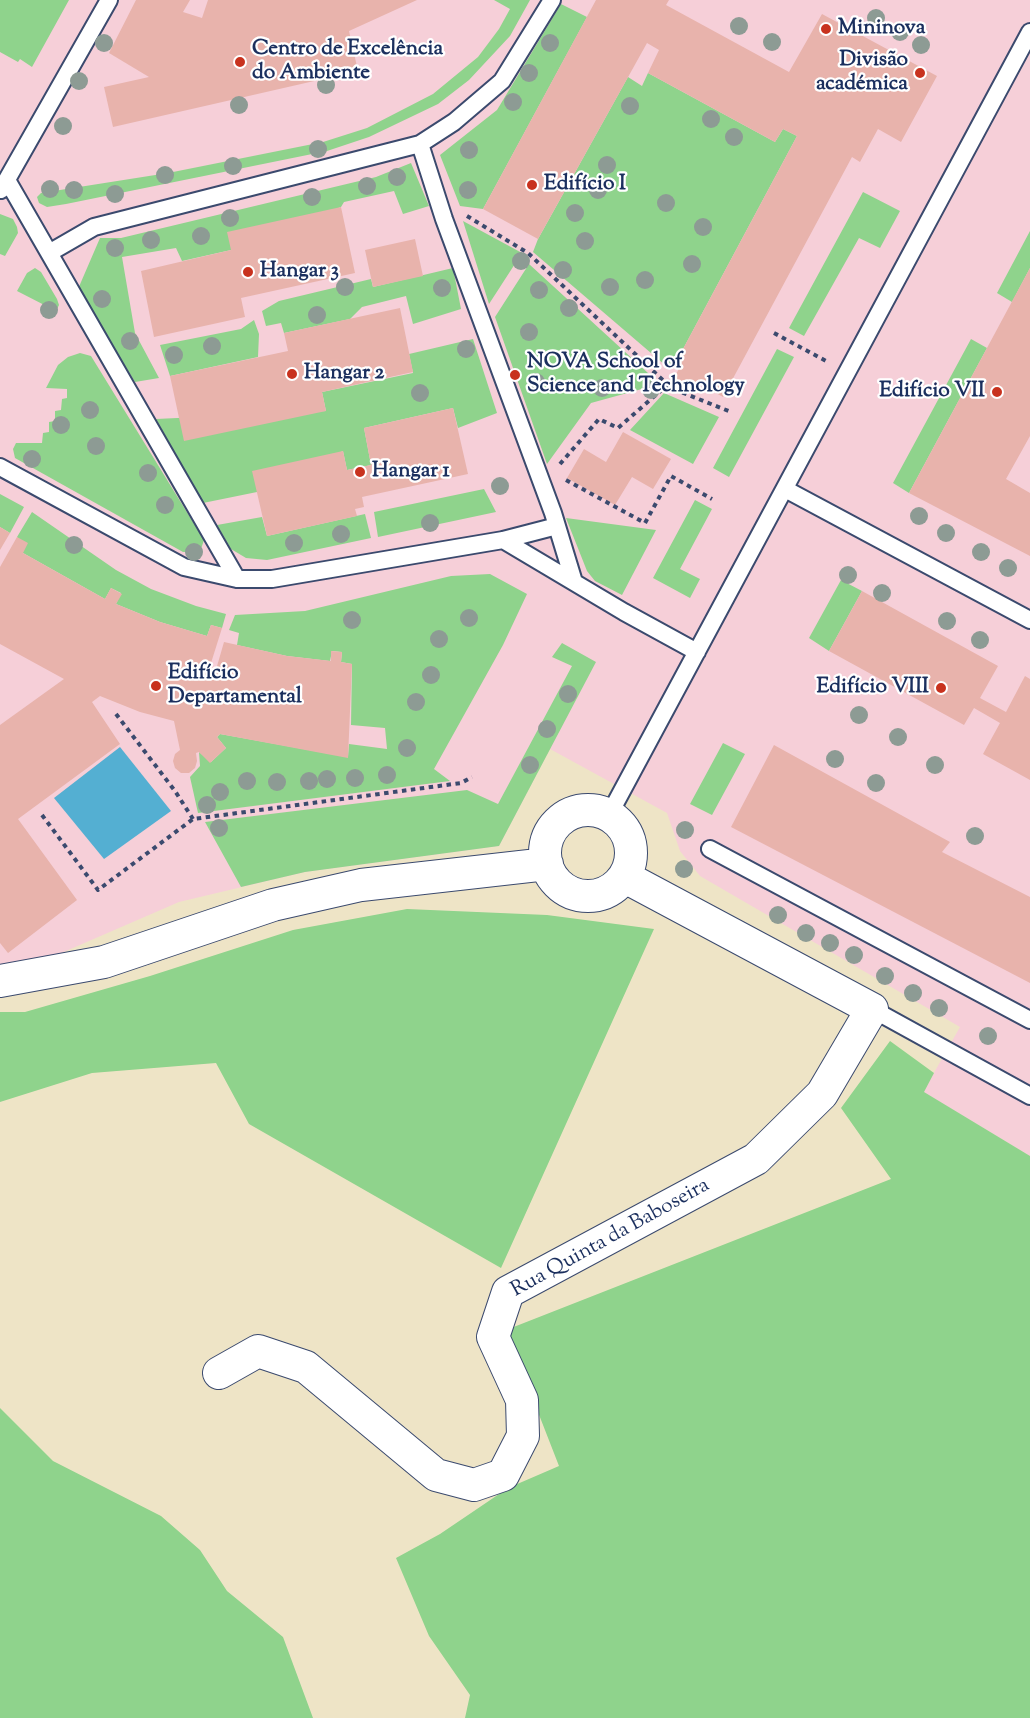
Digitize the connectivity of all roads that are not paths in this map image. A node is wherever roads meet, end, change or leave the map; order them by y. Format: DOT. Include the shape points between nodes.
graph roads {
  1 [pos="109,0"];
  2 [pos="552,0"];
  3 [pos="1030,32"];
  4 [pos="1024,58"];
  5 [pos="420,144"];
  6 [pos="3,186"];
  7 [pos="49,253"];
  8 [pos="0,467"];
  9 [pos="785,489"];
  10 [pos="557,526"];
  11 [pos="503,540"];
  12 [pos="237,579"];
  13 [pos="574,582"];
  14 [pos="1030,620"];
  15 [pos="697,652"];
  16 [pos="609,815"];
  17 [pos="710,849"];
  18 [pos="547,864"];
  19 [pos="625,877"];
  20 [pos="0,981"];
  21 [pos="872,1009"];
  22 [pos="1030,1020"];
  23 [pos="1030,1096"];
  24 [pos="219,1373"];
  1 -- 6 [label="lane"];
  2 -- 5 [label="lane" via="502,81 454,122"];
  3 -- 4 [label="lane"];
  4 -- 9 [label="lane"];
  5 -- 7 [label="lane" via="94,227"];
  5 -- 10 [label="lane"];
  6 -- 7 [label="lane"];
  7 -- 12 [label="lane"];
  8 -- 12 [label="lane" via="184,567"];
  9 -- 14 [label="lane"];
  9 -- 15 [label="lane"];
  10 -- 11 [label="lane"];
  10 -- 13 [label="lane"];
  11 -- 12 [label="lane" via="272,579"];
  11 -- 13 [label="lane"];
  13 -- 15 [label="lane"];
  15 -- 16 [label="lane"];
  16 -- 18 [label="street" via="585,811 562,819 551,832"];
  16 -- 19 [label="street" via="620,824 630,842"];
  17 -- 22 [label="lane"];
  18 -- 19 [label="street" via="562,888 575,894 603,894"];
  18 -- 20 [label="street" via="361,885 273,904 104,962"];
  19 -- 21 [label="street"];
  21 -- 23 [label="lane"];
  21 -- 24 [label="street, Rua Quinta da Baboseira" via="822,1094 756,1159 508,1292 493,1337 522,1400 523,1436 502,1475 474,1485 436,1475 306,1367 258,1351"];
}
